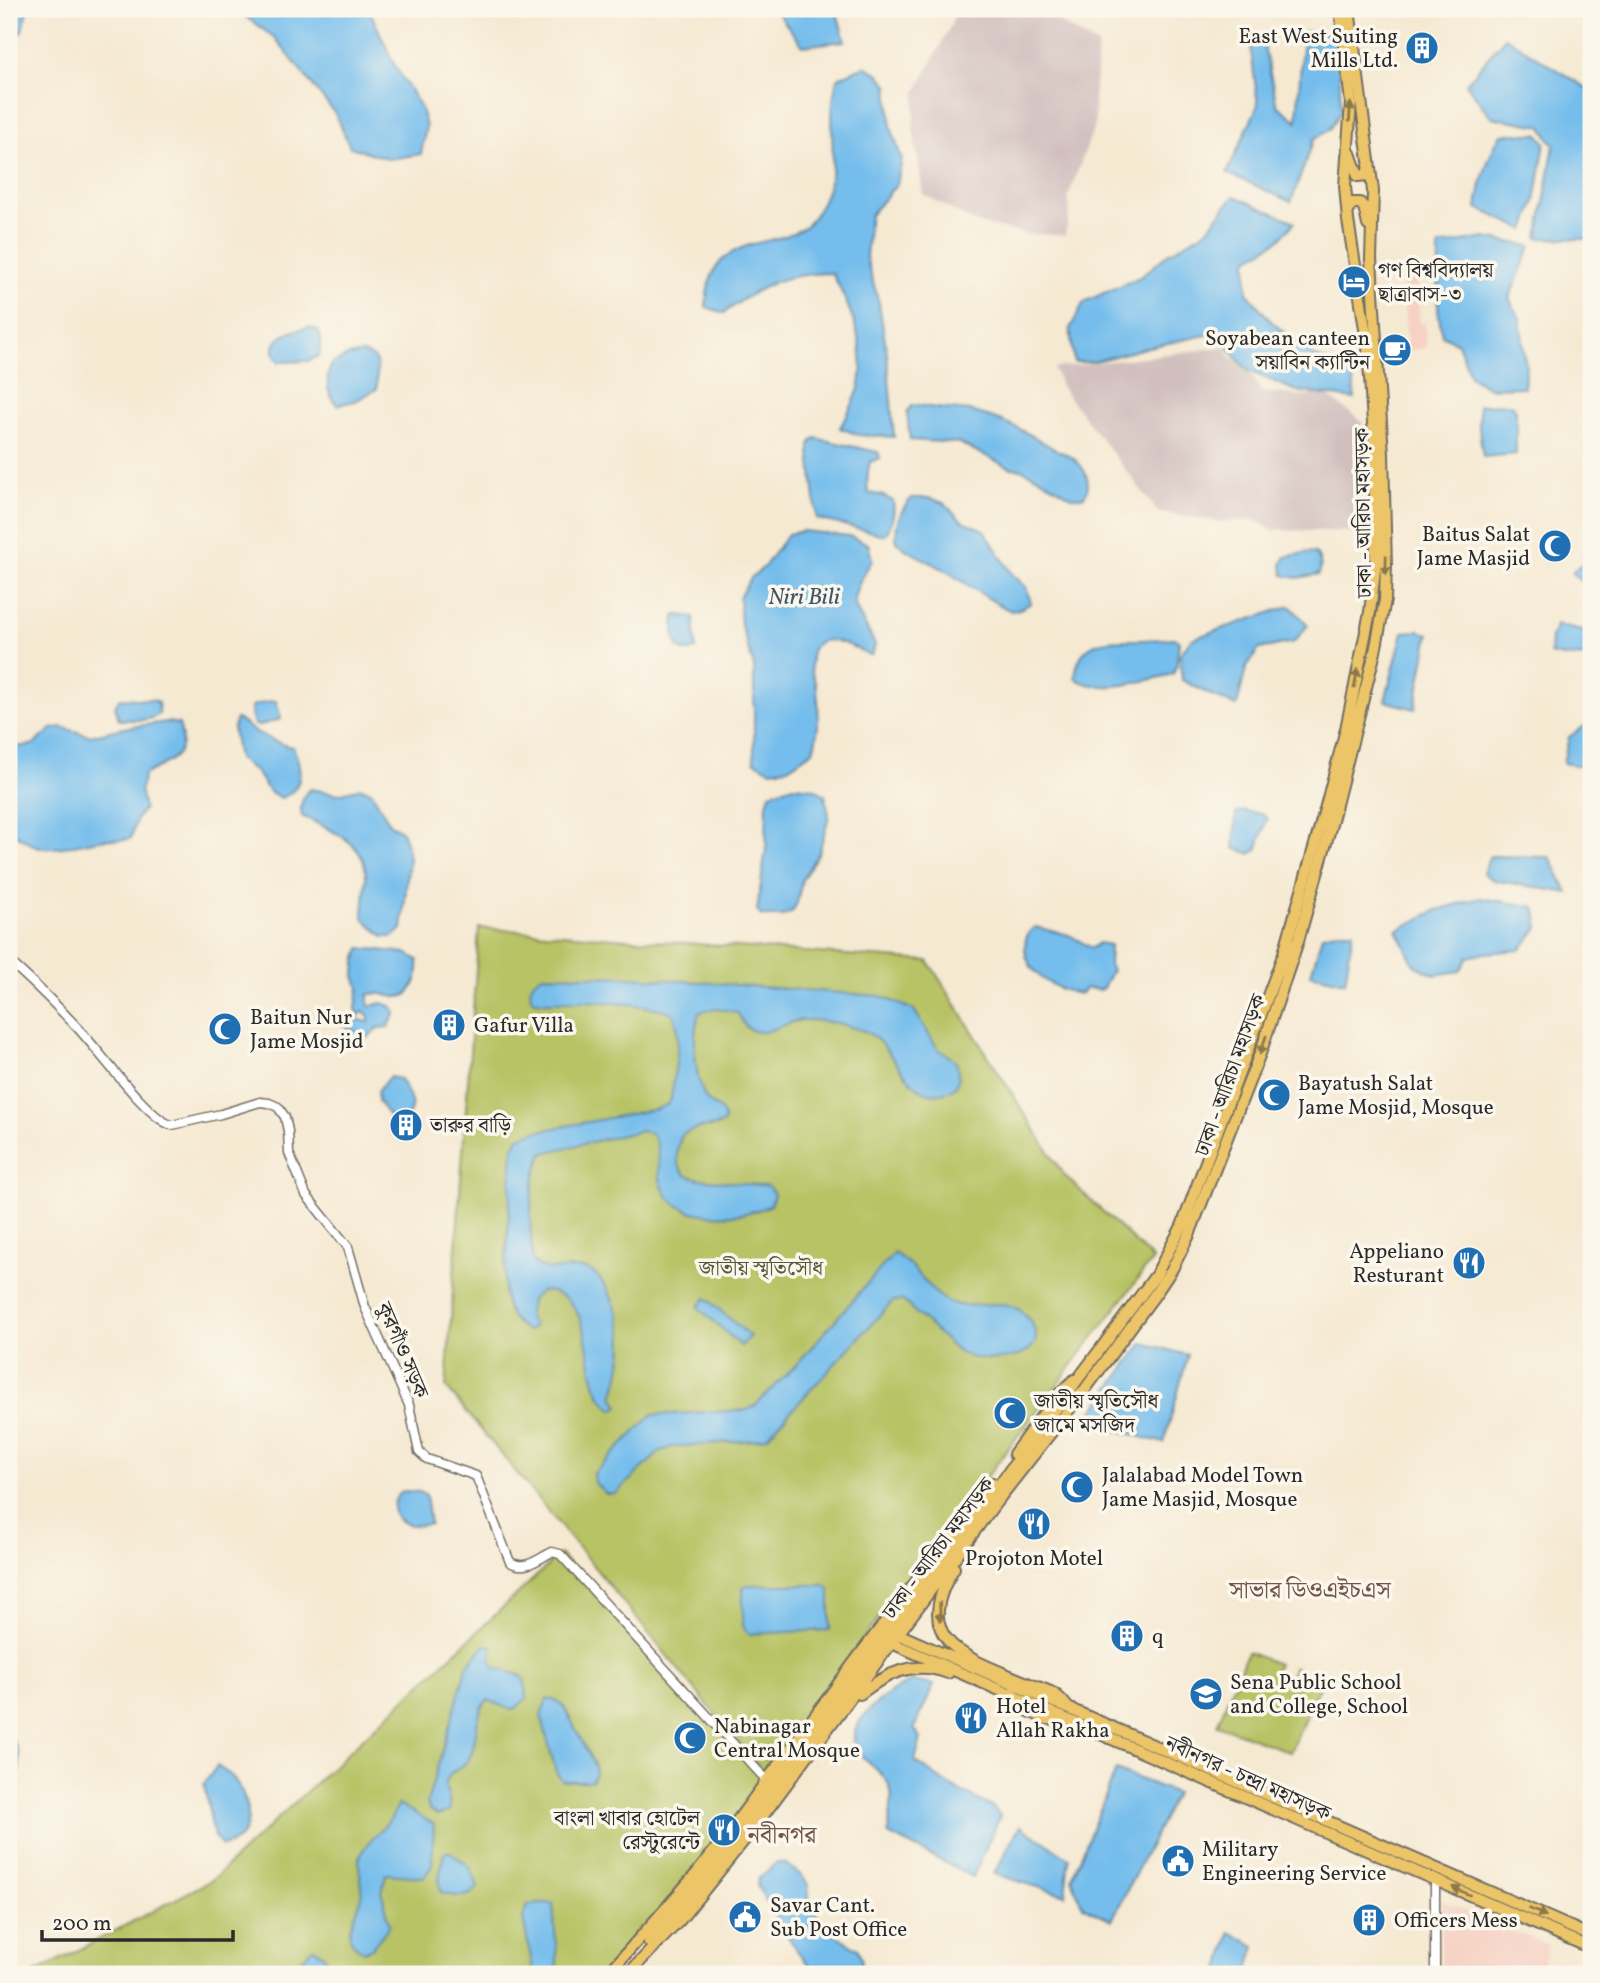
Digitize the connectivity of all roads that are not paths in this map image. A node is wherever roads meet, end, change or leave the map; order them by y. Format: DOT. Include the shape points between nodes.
graph roads {
  1 [pos="1340,9"];
  2 [pos="1349,9"];
  3 [pos="1348,141"];
  4 [pos="1370,163"];
  5 [pos="1348,212"];
  6 [pos="1370,240"];
  7 [pos="9,961"];
  8 [pos="1082,1377"];
  9 [pos="977,1529"];
  10 [pos="895,1638"];
  11 [pos="850,1702"];
  12 [pos="1068,1715"];
  13 [pos="768,1782"];
  14 [pos="1435,1879"];
  15 [pos="1591,1936"];
  16 [pos="1591,1948"];
  17 [pos="608,1974"];
  18 [pos="618,1974"];
  19 [pos="628,1974"];
  20 [pos="1435,1974"];
  3 -- 1 [label="highway, one-way" via="1350,93"];
  2 -- 4 [label="highway, ঢাকা - আরিচা মহাসড়ক"];
  3 -- 4 [label="highway" via="1359,176 1367,176"];
  3 -- 5 [label="highway"];
  4 -- 6 [label="highway, ঢাকা - আরিচা মহাসড়ক"];
  5 -- 6 [label="highway" via="1352,203 1364,207"];
  8 -- 5 [label="highway, one-way" via="1156,1275 1182,1226 1284,953 1346,729 1376,562 1368,348"];
  6 -- 9 [label="highway, ঢাকা - আরিচা মহাসড়ক, one-way" via="1385,506 1385,600 1298,941 1231,1130 1172,1269"];
  7 -- 13 [label="street, কুরগাঁও সড়ক" via="166,1124 260,1102 278,1107 285,1116 289,1153 306,1195 348,1247 365,1307 409,1405 419,1452 476,1475 510,1562 521,1566 552,1552 560,1554"];
  8 -- 10 [label="highway"];
  8 -- 13 [label="highway" via="1056,1397"];
  9 -- 10 [label="highway, ঢাকা - আরিচা মহাসড়ক"];
  9 -- 12 [label="highway, one-way" via="940,1594 941,1626 947,1641 955,1650 1057,1695"];
  10 -- 11 [label="highway, ঢাকা - আরিচা মহাসড়ক"];
  10 -- 12 [label="highway, নবীনগর - চন্দ্রা মহাসড়ক"];
  10 -- 18 [label="highway" via="670,1919"];
  11 -- 12 [label="highway" via="883,1676 910,1667 946,1672 1046,1719"];
  11 -- 19 [label="highway, ঢাকা - আরিচা মহাসড়ক" via="679,1921"];
  12 -- 14 [label="highway, নবীনগর - চন্দ্রা মহাসড়ক"];
  12 -- 15 [label="highway, নবীনগর - চন্দ্রা মহাসড়ক, one-way"];
  13 -- 17 [label="highway" via="697,1873"];
  16 -- 14 [label="highway, নবীনগর - চন্দ্রা মহাসড়ক, one-way"];
  14 -- 20 [label="street"];
}
